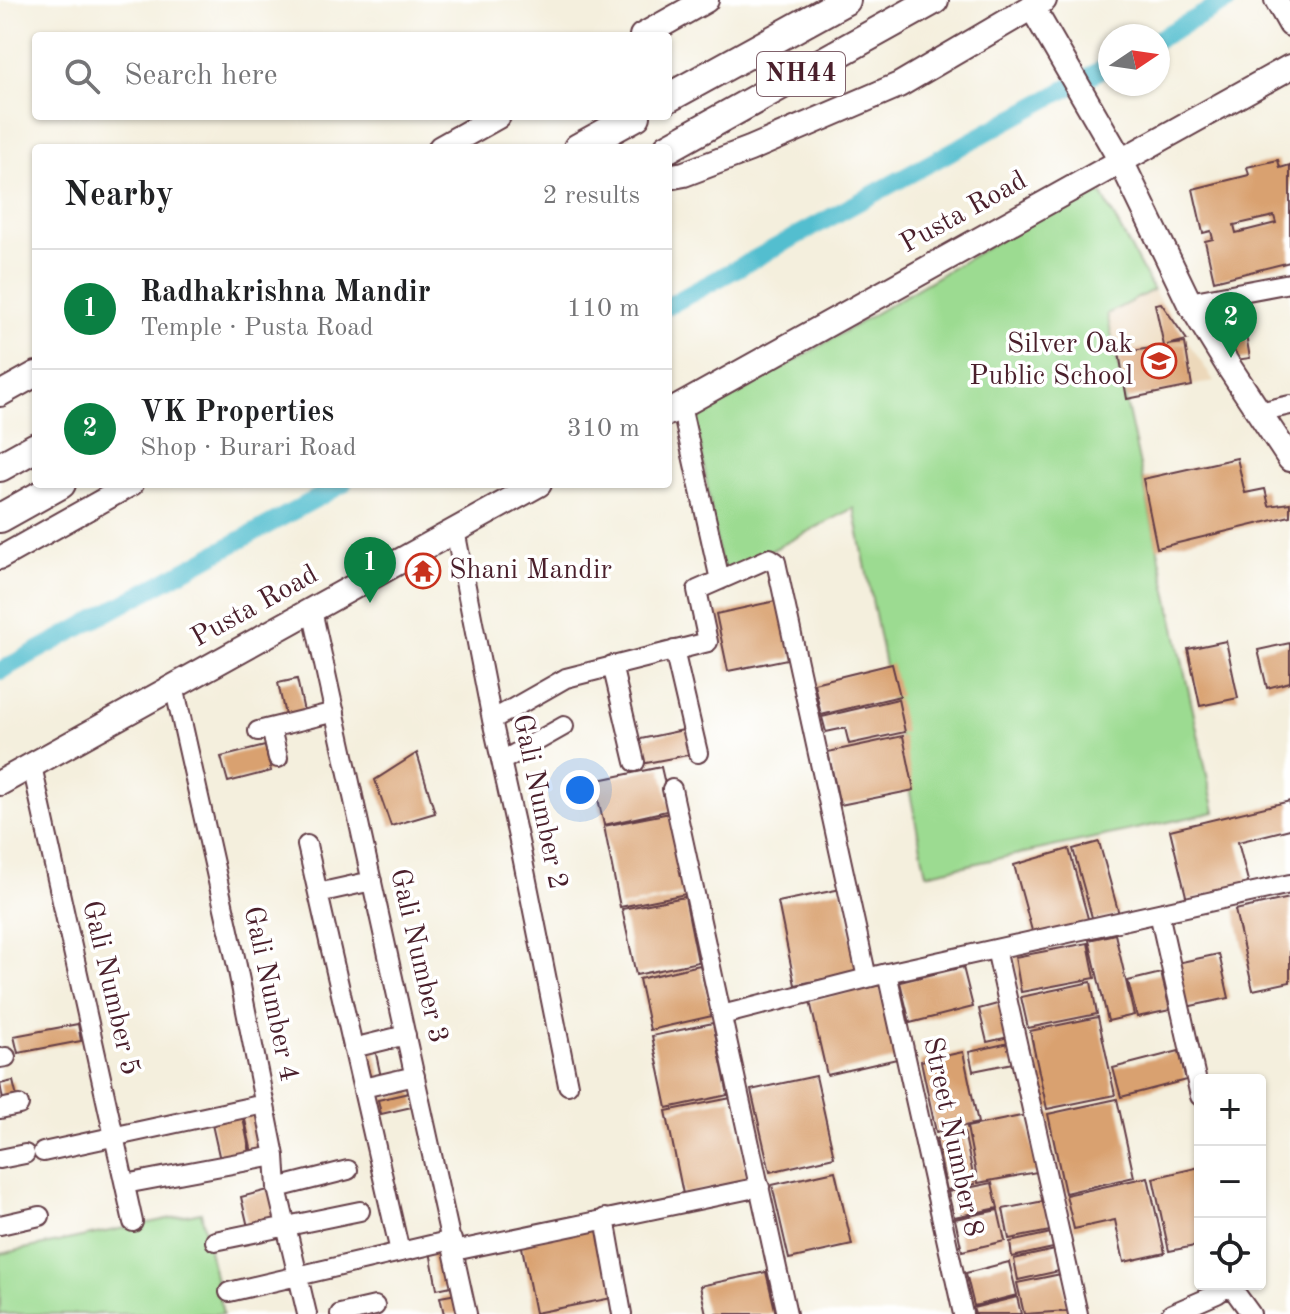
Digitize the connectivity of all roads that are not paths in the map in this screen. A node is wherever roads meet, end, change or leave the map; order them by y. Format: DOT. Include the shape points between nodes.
graph roads {
  1 [pos="706,0"];
  2 [pos="846,0"];
  3 [pos="934,0"];
  4 [pos="1276,0"];
  5 [pos="1038,3"];
  6 [pos="1290,25"];
  7 [pos="649,32"];
  8 [pos="1290,67"];
  9 [pos="672,96"];
  10 [pos="491,120"];
  11 [pos="629,120"];
  12 [pos="448,144"];
  13 [pos="585,144"];
  14 [pos="672,146"];
  15 [pos="1120,159"];
  16 [pos="673,178"];
  17 [pos="1290,283"];
  18 [pos="1189,302"];
  19 [pos="32,376"];
  20 [pos="0,394"];
  21 [pos="1290,405"];
  22 [pos="674,409"];
  23 [pos="1259,412"];
  24 [pos="32,449"];
  25 [pos="1290,459"];
  26 [pos="0,467"];
  27 [pos="54,488"];
  28 [pos="125,488"];
  29 [pos="532,488"];
  30 [pos="0,518"];
  31 [pos="455,530"];
  32 [pos="0,558"];
  33 [pos="720,580"];
  34 [pos="312,610"];
  35 [pos="674,650"];
  36 [pos="612,665"];
  37 [pos="174,686"];
  38 [pos="335,712"];
  39 [pos="492,720"];
  40 [pos="564,726"];
  41 [pos="698,753"];
  42 [pos="278,758"];
  43 [pos="502,761"];
  44 [pos="635,762"];
  45 [pos="32,766"];
  46 [pos="0,783"];
  47 [pos="672,789"];
  48 [pos="307,845"];
  49 [pos="372,881"];
  50 [pos="1290,884"];
  51 [pos="318,893"];
  52 [pos="1159,913"];
  53 [pos="996,949"];
  54 [pos="887,973"];
  55 [pos="867,978"];
  56 [pos="722,1015"];
  57 [pos="406,1035"];
  58 [pos="353,1048"];
  59 [pos="1195,1074"];
  60 [pos="415,1076"];
  61 [pos="568,1085"];
  62 [pos="363,1088"];
  63 [pos="264,1104"];
  64 [pos="19,1105"];
  65 [pos="0,1109"];
  66 [pos="114,1136"];
  67 [pos="275,1156"];
  68 [pos="0,1159"];
  69 [pos="348,1170"];
  70 [pos="125,1184"];
  71 [pos="760,1187"];
  72 [pos="277,1188"];
  73 [pos="360,1211"];
  74 [pos="40,1216"];
  75 [pos="605,1218"];
  76 [pos="133,1222"];
  77 [pos="0,1225"];
  78 [pos="286,1226"];
  79 [pos="215,1241"];
  80 [pos="453,1245"];
  81 [pos="400,1252"];
  82 [pos="298,1277"];
  83 [pos="1222,1290"];
  84 [pos="1234,1290"];
  85 [pos="229,1292"];
  86 [pos="375,1306"];
  87 [pos="307,1314"];
  88 [pos="340,1314"];
  89 [pos="467,1314"];
  90 [pos="622,1314"];
  91 [pos="787,1314"];
  92 [pos="963,1314"];
  93 [pos="1078,1314"];
  94 [pos="1171,1314"];
  95 [pos="1251,1314"];
  1 -- 7 [label="main road"];
  2 -- 9 [label="highway, NH44"];
  3 -- 14 [label="highway, NH44"];
  4 -- 6 [label="street"];
  5 -- 15 [label="main road" via="1052,43"];
  5 -- 16 [label="main road" via="899,85"];
  8 -- 15 [label="main road, Pusta Road"];
  10 -- 12 [label="main road"];
  11 -- 13 [label="highway"];
  15 -- 18 [label="main road"];
  15 -- 22 [label="main road, Pusta Road"];
  17 -- 18 [label="street"];
  18 -- 23 [label="main road"];
  19 -- 20 [label="main road"];
  21 -- 23 [label="street"];
  22 -- 33 [label="street"];
  23 -- 25 [label="main road"];
  24 -- 26 [label="highway"];
  27 -- 30 [label="highway"];
  28 -- 32 [label="street"];
  29 -- 31 [label="main road, Pusta Road"];
  31 -- 34 [label="main road, Pusta Road"];
  31 -- 39 [label="street, Gali Number 2"];
  33 -- 35 [label="street" via="697,590 708,642"];
  33 -- 55 [label="street" via="764,559 776,562"];
  34 -- 37 [label="main road, Pusta Road"];
  34 -- 38 [label="street, Gali Number 3"];
  35 -- 36 [label="street"];
  35 -- 41 [label="street"];
  36 -- 39 [label="street" via="566,678"];
  36 -- 44 [label="street"];
  37 -- 45 [label="main road, Pusta Road"];
  37 -- 63 [label="street, Gali Number 4"];
  38 -- 42 [label="street" via="265,729"];
  38 -- 49 [label="street, Gali Number 3"];
  39 -- 43 [label="street, Gali Number 2"];
  40 -- 43 [label="street"];
  43 -- 61 [label="street, Gali Number 2"];
  45 -- 46 [label="main road, Pusta Road"];
  45 -- 66 [label="street, Gali Number 5"];
  47 -- 56 [label="street"];
  48 -- 51 [label="street"];
  49 -- 51 [label="street"];
  49 -- 57 [label="street, Gali Number 3"];
  50 -- 52 [label="street"];
  51 -- 58 [label="street"];
  52 -- 53 [label="street"];
  52 -- 59 [label="street"];
  53 -- 54 [label="street"];
  53 -- 93 [label="street"];
  54 -- 55 [label="street"];
  54 -- 92 [label="street, Street Number 8"];
  55 -- 56 [label="street"];
  56 -- 71 [label="street"];
  57 -- 58 [label="street"];
  57 -- 60 [label="street, Gali Number 3"];
  58 -- 62 [label="street"];
  60 -- 62 [label="street"];
  60 -- 80 [label="street, Gali Number 3"];
  62 -- 81 [label="street"];
  63 -- 66 [label="street"];
  63 -- 67 [label="street, Gali Number 4"];
  64 -- 65 [label="street"];
  66 -- 68 [label="street"];
  66 -- 70 [label="street, Gali Number 5"];
  67 -- 70 [label="street"];
  67 -- 72 [label="street, Gali Number 4"];
  69 -- 72 [label="street"];
  70 -- 76 [label="street, Gali Number 5"];
  71 -- 75 [label="street"];
  71 -- 91 [label="street"];
  72 -- 78 [label="street, Gali Number 4"];
  73 -- 78 [label="street"];
  74 -- 77 [label="street"];
  75 -- 80 [label="street"];
  75 -- 90 [label="street"];
  78 -- 79 [label="street"];
  78 -- 82 [label="street, Gali Number 4"];
  80 -- 81 [label="street"];
  80 -- 89 [label="street, Gali Number 3"];
  81 -- 82 [label="street"];
  82 -- 85 [label="street"];
  82 -- 87 [label="street, Gali Number 4"];
  83 -- 94 [label="street"];
  84 -- 95 [label="street"];
  86 -- 88 [label="street"];
}
